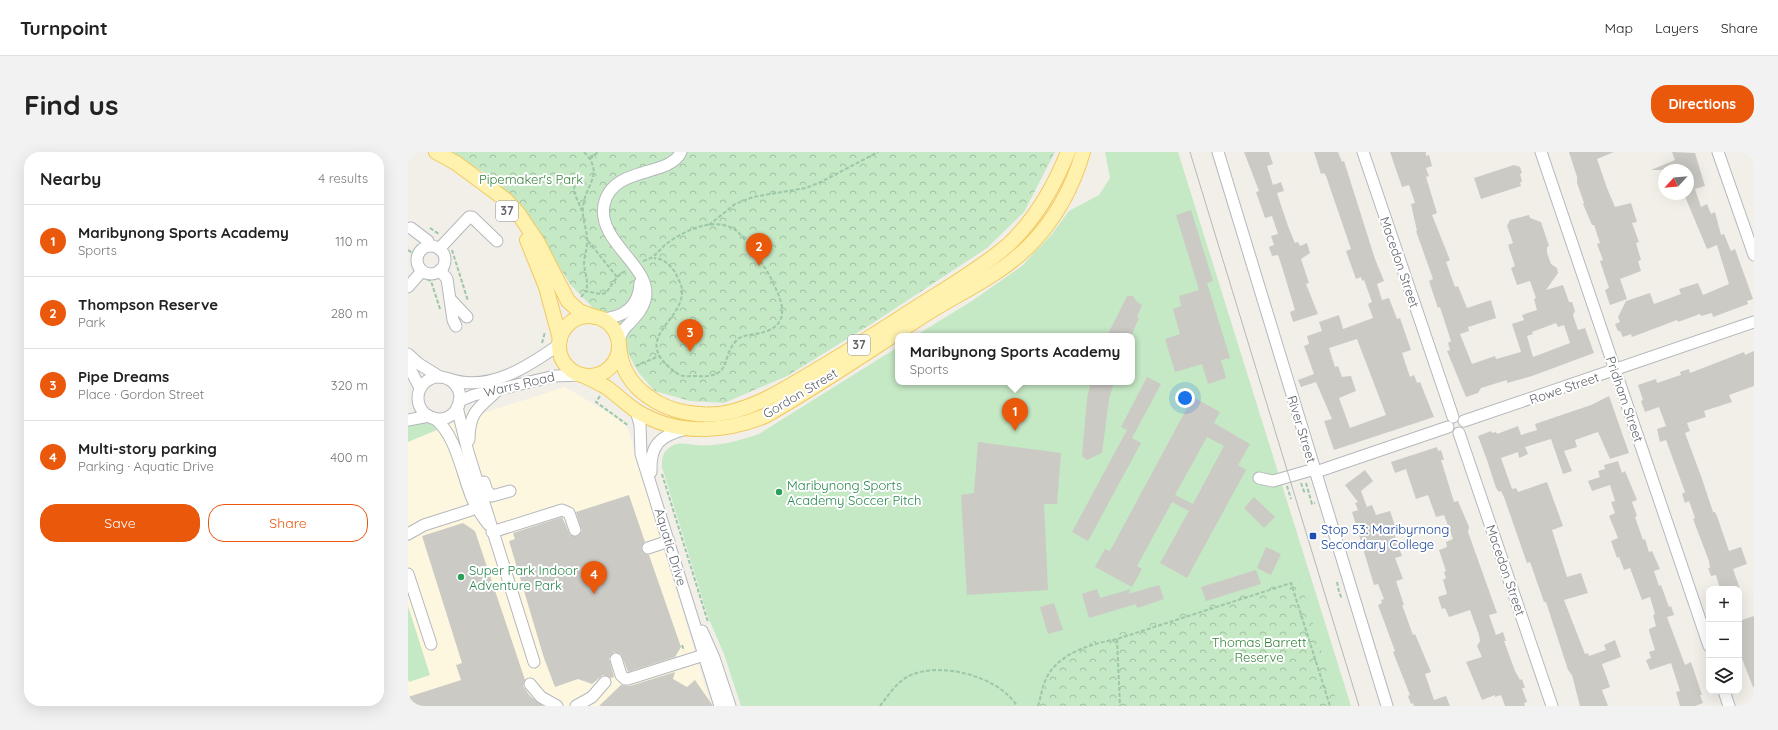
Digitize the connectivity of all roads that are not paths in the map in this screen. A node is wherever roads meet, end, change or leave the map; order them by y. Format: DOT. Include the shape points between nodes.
graph roads {
  1 [pos="436,152"];
  2 [pos="681,152"];
  3 [pos="1068,152"];
  4 [pos="1084,152"];
  5 [pos="1218,152"];
  6 [pos="1363,152"];
  7 [pos="1541,152"];
  8 [pos="1718,152"];
  9 [pos="470,174"];
  10 [pos="1076,176"];
  11 [pos="1055,183"];
  12 [pos="411,228"];
  13 [pos="497,241"];
  14 [pos="434,247"];
  15 [pos="1754,255"];
  16 [pos="634,267"];
  17 [pos="422,270"];
  18 [pos="440,270"];
  19 [pos="408,287"];
  20 [pos="451,299"];
  21 [pos="467,317"];
  22 [pos="598,318"];
  23 [pos="1754,322"];
  24 [pos="456,326"];
  25 [pos="897,333"];
  26 [pos="895,334"];
  27 [pos="560,341"];
  28 [pos="619,344"];
  29 [pos="408,354"];
  30 [pos="408,365"];
  31 [pos="1616,370"];
  32 [pos="582,375"];
  33 [pos="443,378"];
  34 [pos="419,390"];
  35 [pos="498,390"];
  36 [pos="408,400"];
  37 [pos="458,404"];
  38 [pos="636,411"];
  39 [pos="432,417"];
  40 [pos="408,420"];
  41 [pos="1450,422"];
  42 [pos="1464,422"];
  43 [pos="690,428"];
  44 [pos="1459,433"];
  45 [pos="468,452"];
  46 [pos="1315,471"];
  47 [pos="475,472"];
  48 [pos="1259,478"];
  49 [pos="651,481"];
  50 [pos="510,491"];
  51 [pos="480,504"];
  52 [pos="575,530"];
  53 [pos="408,534"];
  54 [pos="494,534"];
  55 [pos="669,541"];
  56 [pos="648,548"];
  57 [pos="408,574"];
  58 [pos="692,614"];
  59 [pos="1706,637"];
  60 [pos="431,644"];
  61 [pos="704,655"];
  62 [pos="616,659"];
  63 [pos="534,662"];
  64 [pos="605,682"];
  65 [pos="530,684"];
  66 [pos="1725,694"];
  67 [pos="557,706"];
  68 [pos="576,706"];
  69 [pos="720,706"];
  70 [pos="730,706"];
  71 [pos="1387,706"];
  72 [pos="1552,706"];
  73 [pos="1729,706"];
  1 -- 9 [label="main road, 37"];
  2 -- 16 [label="street" via="672,162 625,179 612,191 604,204 603,213 609,232"];
  3 -- 11 [label="main road, Gordon Street / 37"];
  4 -- 10 [label="main road, Gordon Street / 37"];
  5 -- 46 [label="street, River Street"];
  6 -- 41 [label="street, Macedon Street"];
  7 -- 31 [label="street, Pridham Street"];
  8 -- 15 [label="street"];
  9 -- 22 [label="main road, 37" via="492,188 518,213 538,243 563,294 573,307"];
  9 -- 27 [label="main road, 37" via="503,206 528,241 546,287"];
  10 -- 11 [label="main road" via="1064,177"];
  10 -- 25 [label="main road, Gordon Street / 37" via="1064,198 1030,245 999,271"];
  11 -- 28 [label="main road, Gordon Street / 37" via="1028,224 1008,245 985,262 838,358 756,404 714,414 688,412 665,406 645,394 630,378 621,362"];
  12 -- 14 [label="street"];
  13 -- 14 [label="street" via="469,217 458,222"];
  14 -- 17 [label="street" via="422,249 417,256"];
  14 -- 18 [label="street" via="444,258 444,265"];
  16 -- 22 [label="street" via="640,283 634,306 623,314"];
  16 -- 28 [label="street" via="645,284 645,300"];
  17 -- 18 [label="street" via="432,274"];
  17 -- 19 [label="street"];
  18 -- 20 [label="street" via="447,279"];
  20 -- 21 [label="street"];
  20 -- 24 [label="street"];
  22 -- 27 [label="main road" via="588,317 573,321 563,332"];
  22 -- 28 [label="main road, 37" via="614,330"];
  23 -- 31 [label="street, Rowe Street"];
  26 -- 43 [label="main road, Gordon Street / 37" via="765,416 735,427"];
  27 -- 32 [label="main road, 37" via="560,351 567,366"];
  27 -- 33 [label="street, Warrs Road" via="534,361 502,377 470,383"];
  28 -- 32 [label="main road" via="614,363 608,370 597,375"];
  29 -- 33 [label="street"];
  30 -- 34 [label="street"];
  31 -- 42 [label="street, Rowe Street"];
  31 -- 59 [label="street, Pridham Street"];
  32 -- 35 [label="street, Warrs Road" via="555,376"];
  32 -- 38 [label="main road, Gordon Street / 37" via="605,387"];
  33 -- 34 [label="street" via="428,380"];
  33 -- 37 [label="street" via="457,388"];
  34 -- 36 [label="street"];
  34 -- 39 [label="street" via="419,405"];
  35 -- 37 [label="street, Warrs Road" via="474,395"];
  35 -- 45 [label="street" via="474,413"];
  37 -- 39 [label="street" via="454,411 445,417"];
  37 -- 45 [label="street"];
  38 -- 43 [label="main road, Gordon Street / 37" via="670,425"];
  38 -- 49 [label="street, Aquatic Drive" via="640,425 641,454"];
  39 -- 40 [label="street"];
  39 -- 51 [label="street" via="442,423 449,434"];
  41 -- 42 [label="street" via="1459,417"];
  41 -- 44 [label="street" via="1453,433"];
  41 -- 46 [label="street"];
  42 -- 44 [label="street" via="1464,428"];
  43 -- 49 [label="street, Aquatic Drive" via="666,436 655,447 650,461"];
  44 -- 72 [label="street, Macedon Street"];
  45 -- 47 [label="street"];
  46 -- 48 [label="street" via="1272,481"];
  46 -- 71 [label="street, River Street"];
  47 -- 50 [label="street" via="483,481 489,495 495,496"];
  47 -- 51 [label="street"];
  49 -- 55 [label="street, Aquatic Drive"];
  51 -- 53 [label="street" via="471,510 424,525"];
  51 -- 54 [label="street"];
  52 -- 54 [label="street" via="568,511 562,510 512,525"];
  54 -- 63 [label="street"];
  55 -- 56 [label="street"];
  55 -- 58 [label="street, Aquatic Drive"];
  57 -- 60 [label="street"];
  58 -- 61 [label="street, Aquatic Drive"];
  58 -- 70 [label="street, Aquatic Drive" via="710,646"];
  61 -- 62 [label="street" via="628,679 622,675"];
  61 -- 69 [label="street, Aquatic Drive"];
  64 -- 68 [label="street" via="592,697"];
  65 -- 67 [label="street" via="541,697"];
  66 -- 73 [label="street"];
}
